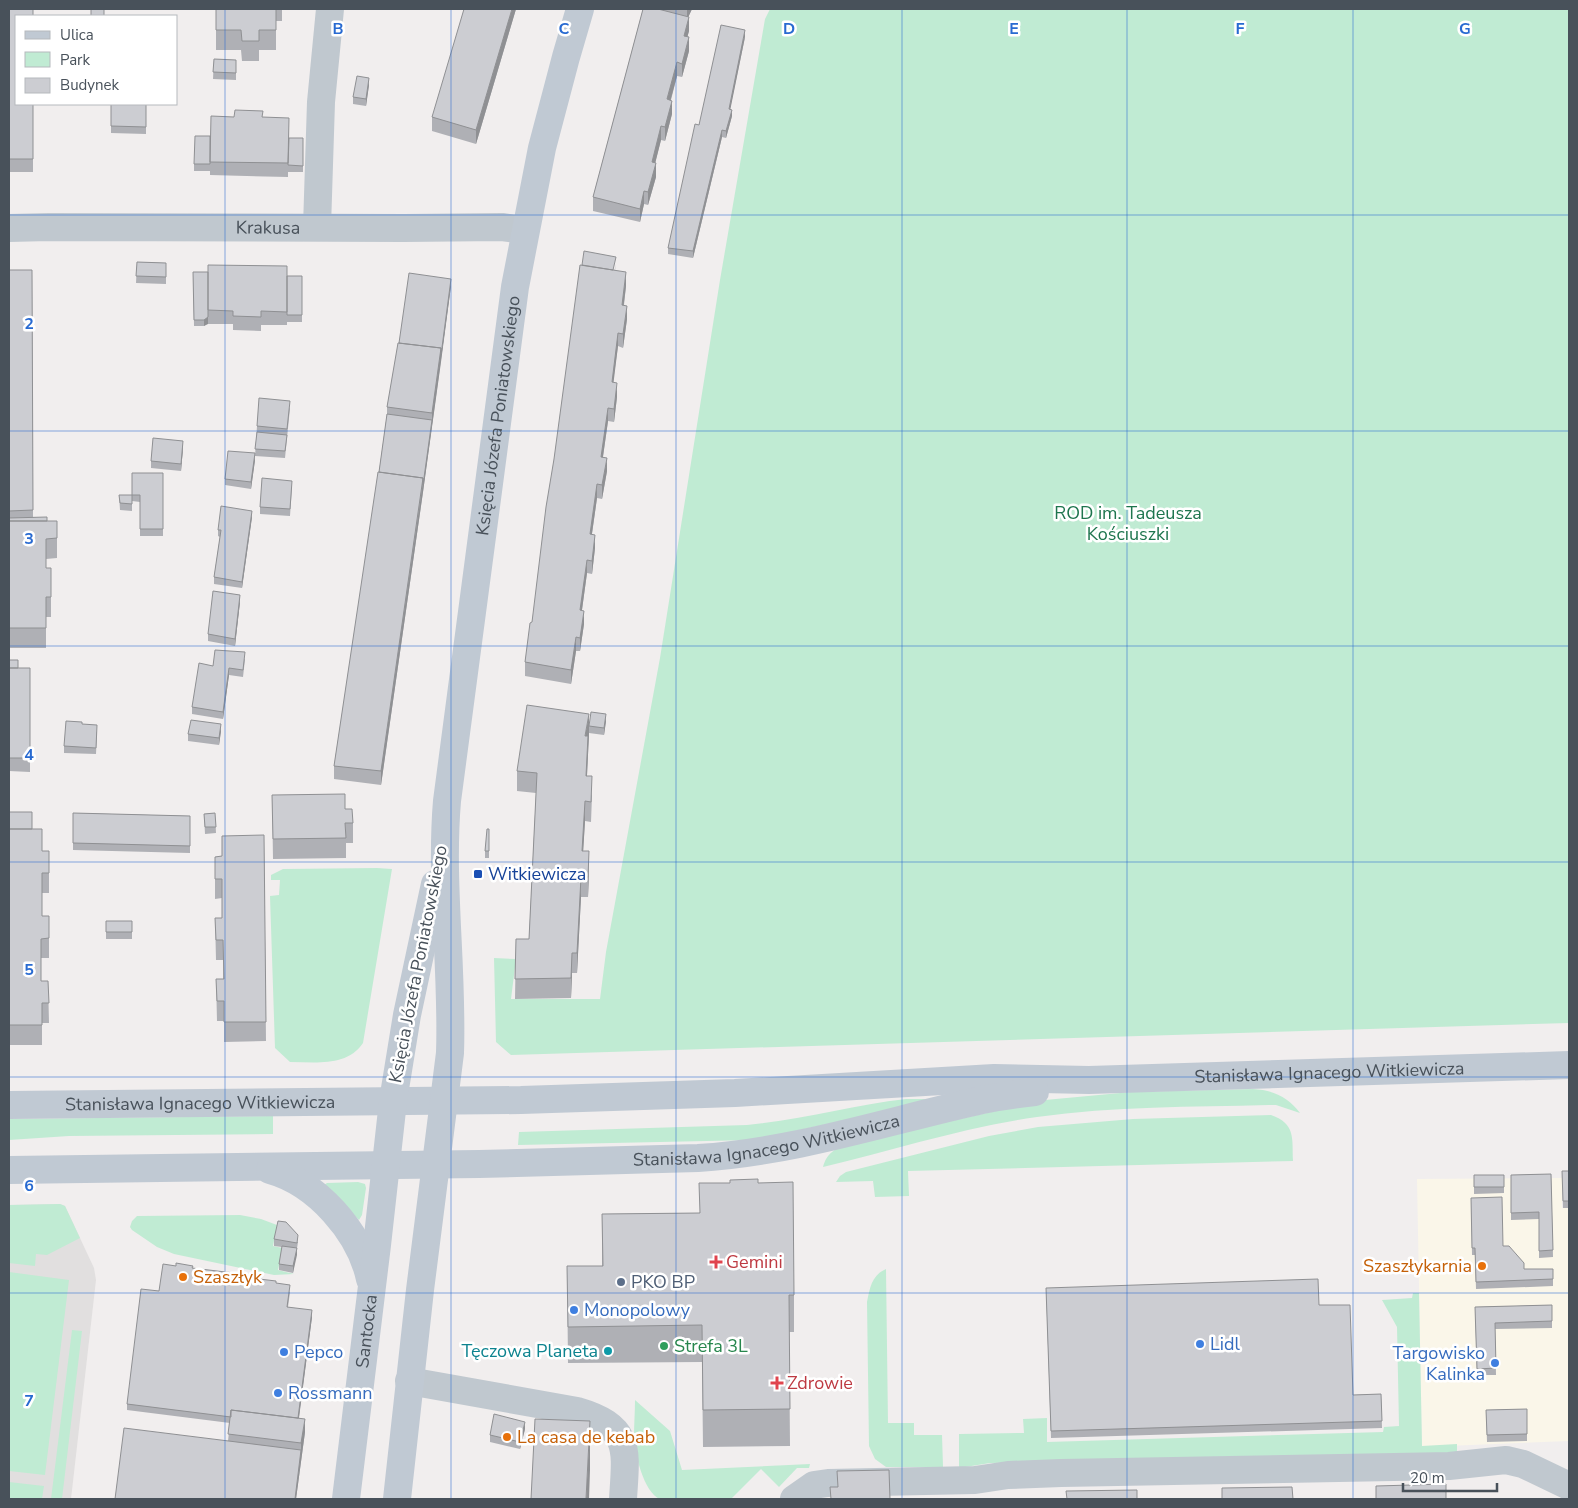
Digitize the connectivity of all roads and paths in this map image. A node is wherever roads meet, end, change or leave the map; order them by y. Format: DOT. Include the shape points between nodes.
graph roads {
  1 [pos="330,9"];
  2 [pos="580,9"];
  3 [pos="317,227"];
  4 [pos="9,228"];
  5 [pos="525,230"];
  6 [pos="444,828"];
  7 [pos="1569,1065"];
  8 [pos="1090,1080"];
  9 [pos="393,1100"];
  10 [pos="444,1101"];
  11 [pos="9,1105"];
  12 [pos="437,1164"];
  13 [pos="386,1165"];
  14 [pos="261,1168"];
  15 [pos="9,1170"];
  16 [pos="372,1288"];
  17 [pos="409,1381"];
  18 [pos="1569,1486"];
  19 [pos="346,1499"];
  20 [pos="397,1499"];
  21 [pos="623,1499"];
  22 [pos="794,1499"];
  1 -- 3 [label="street" via="320,120"];
  2 -- 5 [label="street, Księcia Józefa Poniatowskiego" via="542,148"];
  3 -- 4 [label="street, Krakusa"];
  3 -- 5 [label="street, Krakusa" via="502,227"];
  5 -- 6 [label="street, Księcia Józefa Poniatowskiego"];
  6 -- 9 [label="street, Księcia Józefa Poniatowskiego"];
  6 -- 10 [label="street, Księcia Józefa Poniatowskiego" via="451,1028"];
  7 -- 8 [label="street, Stanisława Ignacego Witkiewicza"];
  8 -- 10 [label="street, Stanisława Ignacego Witkiewicza" via="994,1078 735,1092"];
  8 -- 12 [label="street, Stanisława Ignacego Witkiewicza" via="984,1099 809,1143 734,1156"];
  9 -- 10 [label="street, Stanisława Ignacego Witkiewicza"];
  9 -- 11 [label="street, Stanisława Ignacego Witkiewicza"];
  9 -- 13 [label="street"];
  10 -- 12 [label="street"];
  12 -- 13 [label="street, Stanisława Ignacego Witkiewicza"];
  12 -- 17 [label="street"];
  13 -- 14 [label="street, Stanisława Ignacego Witkiewicza"];
  13 -- 16 [label="street, Santocka"];
  14 -- 15 [label="street, Stanisława Ignacego Witkiewicza"];
  14 -- 16 [label="street, Stanisława Ignacego Witkiewicza" via="292,1178 335,1214 361,1251"];
  16 -- 19 [label="street, Santocka"];
  17 -- 20 [label="street"];
  17 -- 21 [label="street" via="598,1418 622,1442 625,1458"];
  18 -- 22 [label="street" via="1506,1460 1448,1466 1061,1473 975,1480 828,1483 814,1486"];
}
